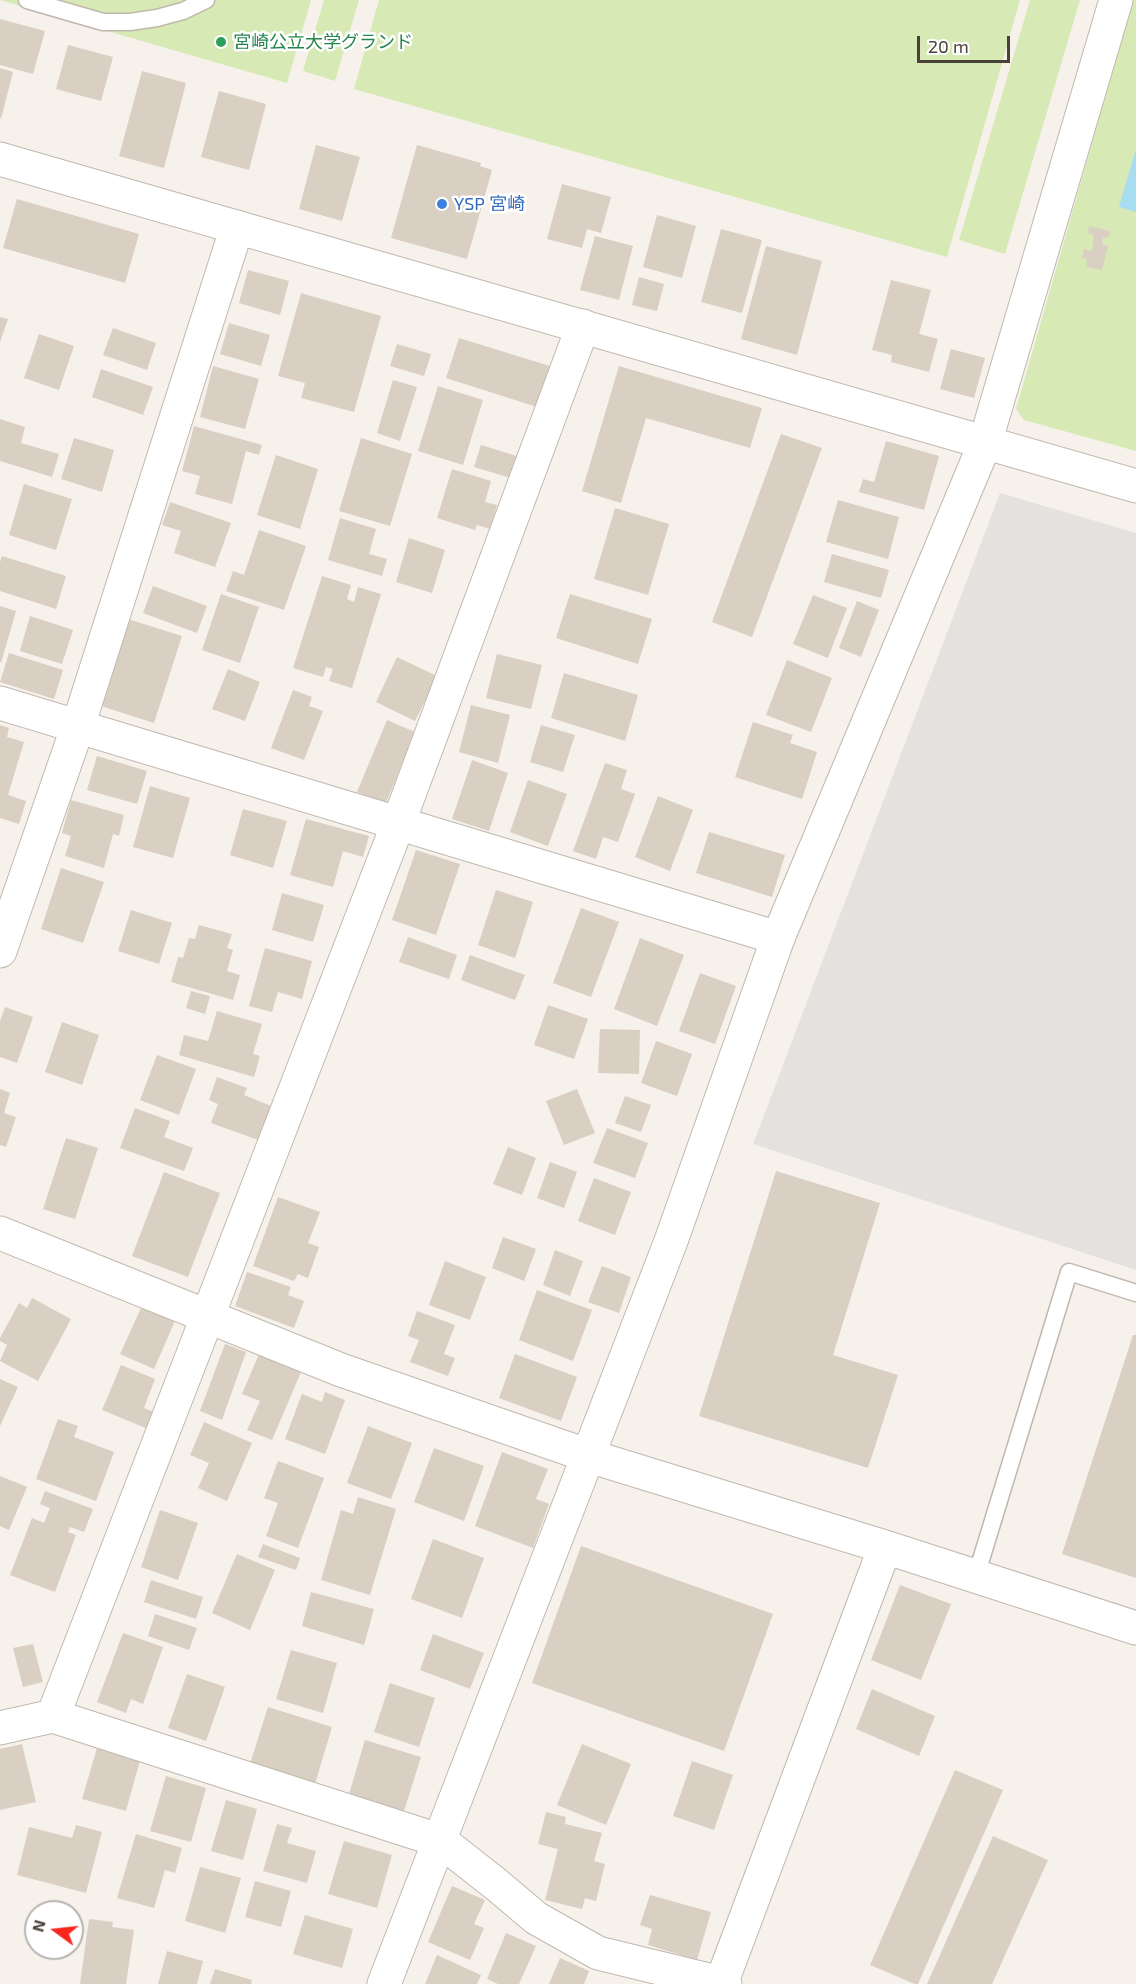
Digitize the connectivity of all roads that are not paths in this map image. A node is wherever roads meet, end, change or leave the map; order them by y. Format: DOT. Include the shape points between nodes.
graph roads {
  1 [pos="27,0"];
  2 [pos="206,0"];
  3 [pos="1116,0"];
  4 [pos="0,159"];
  5 [pos="237,227"];
  6 [pos="583,326"];
  7 [pos="985,443"];
  8 [pos="1136,486"];
  9 [pos="0,703"];
  10 [pos="78,726"];
  11 [pos="398,824"];
  12 [pos="778,938"];
  13 [pos="0,951"];
  14 [pos="0,1233"];
  15 [pos="1136,1293"];
  16 [pos="208,1317"];
  17 [pos="589,1456"];
  18 [pos="885,1547"];
  19 [pos="975,1576"];
  20 [pos="1136,1628"];
  21 [pos="52,1716"];
  22 [pos="0,1728"];
  23 [pos="441,1841"];
  24 [pos="384,1984"];
  25 [pos="723,1984"];
  1 -- 2 [label="lane" via="112,22 157,18"];
  3 -- 7 [label="street"];
  4 -- 5 [label="street"];
  5 -- 6 [label="street"];
  5 -- 10 [label="street"];
  6 -- 7 [label="street"];
  6 -- 11 [label="street"];
  7 -- 8 [label="street"];
  7 -- 12 [label="street"];
  9 -- 10 [label="street"];
  10 -- 11 [label="street"];
  10 -- 13 [label="street"];
  11 -- 12 [label="street"];
  11 -- 16 [label="street"];
  12 -- 17 [label="street" via="671,1241"];
  14 -- 16 [label="street"];
  15 -- 19 [label="lane" via="1069,1272"];
  16 -- 17 [label="street" via="341,1370"];
  16 -- 21 [label="street"];
  17 -- 18 [label="street"];
  17 -- 23 [label="street"];
  18 -- 19 [label="street"];
  18 -- 25 [label="street"];
  19 -- 20 [label="street"];
  21 -- 22 [label="street"];
  21 -- 23 [label="street"];
  23 -- 24 [label="street"];
  23 -- 25 [label="street" via="536,1918 598,1953"];
}
